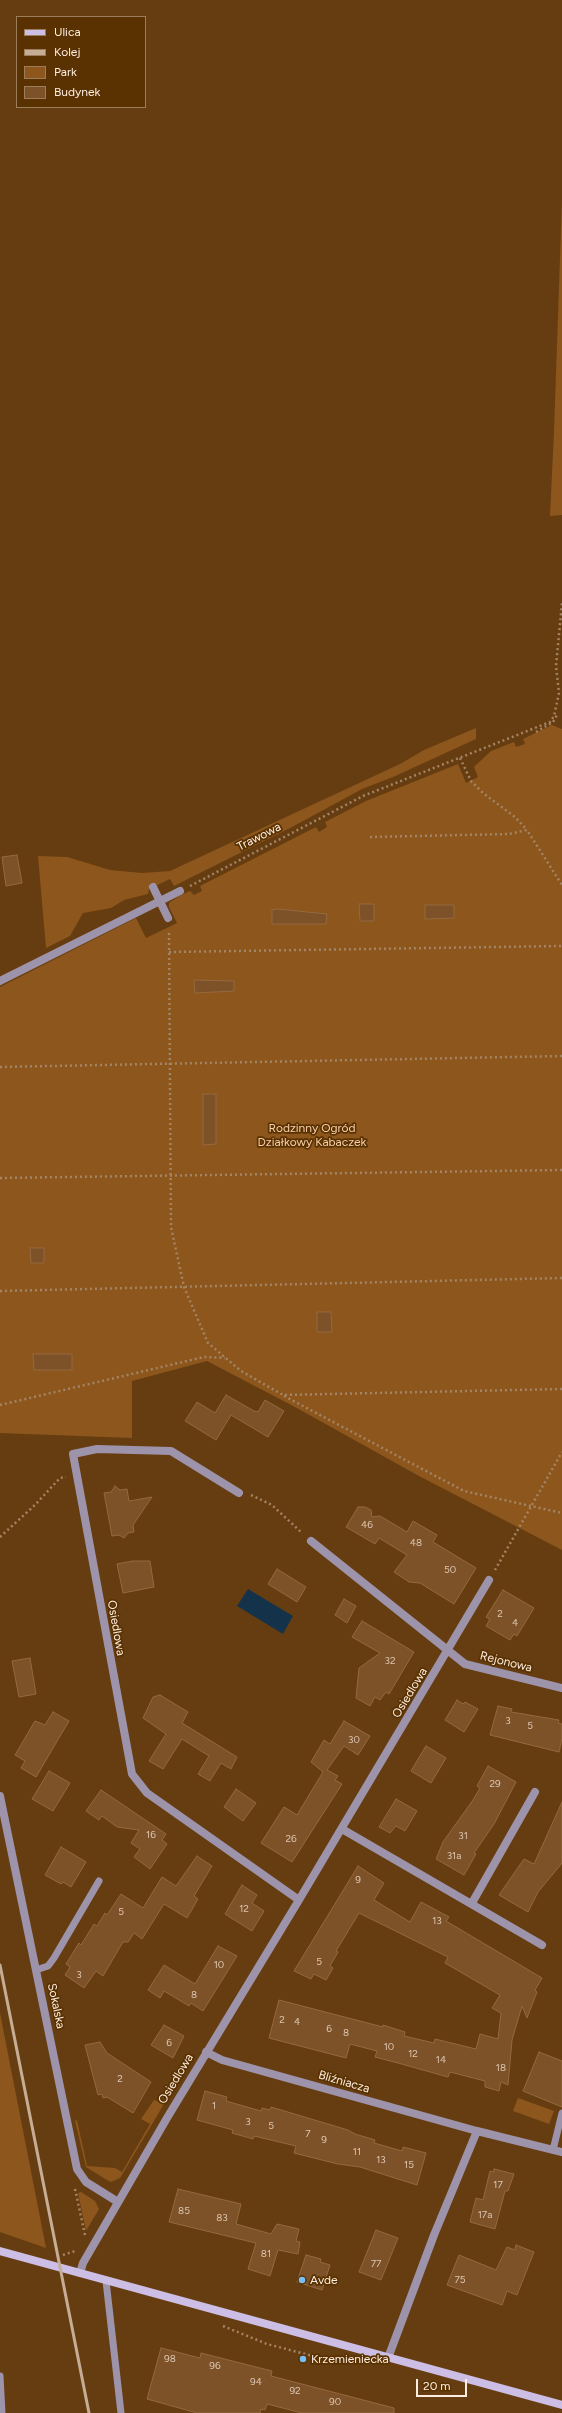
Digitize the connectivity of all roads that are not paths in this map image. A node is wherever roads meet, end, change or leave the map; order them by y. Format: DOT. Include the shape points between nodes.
graph roads {
  1 [pos="153,887"];
  2 [pos="180,890"];
  3 [pos="160,900"];
  4 [pos="168,918"];
  5 [pos="0,981"];
  6 [pos="238,1493"];
  7 [pos="311,1541"];
  8 [pos="490,1580"];
  9 [pos="449,1651"];
  10 [pos="562,1688"];
  11 [pos="535,1792"];
  12 [pos="0,1796"];
  13 [pos="342,1829"];
  14 [pos="99,1880"];
  15 [pos="299,1900"];
  16 [pos="472,1902"];
  17 [pos="542,1945"];
  18 [pos="36,1970"];
  19 [pos="206,2052"];
  20 [pos="562,2113"];
  21 [pos="477,2131"];
  22 [pos="553,2150"];
  23 [pos="562,2152"];
  24 [pos="118,2202"];
  25 [pos="0,2251"];
  26 [pos="80,2273"];
  27 [pos="106,2281"];
  28 [pos="388,2358"];
  29 [pos="0,2376"];
  30 [pos="562,2406"];
  31 [pos="2,2413"];
  32 [pos="121,2413"];
  1 -- 3 [label="street"];
  2 -- 3 [label="street"];
  3 -- 4 [label="street"];
  3 -- 5 [label="street"];
  6 -- 15 [label="street, Osiedlowa" via="171,1452 97,1449 72,1454 132,1774 147,1793"];
  7 -- 9 [label="street"];
  8 -- 9 [label="street, Osiedlowa"];
  9 -- 10 [label="street, Rejonowa" via="465,1664"];
  9 -- 13 [label="street, Osiedlowa"];
  11 -- 16 [label="street"];
  12 -- 18 [label="street, Sokalska"];
  13 -- 15 [label="street, Osiedlowa"];
  13 -- 16 [label="street"];
  14 -- 18 [label="lane" via="54,1958 48,1966"];
  15 -- 19 [label="street, Osiedlowa"];
  16 -- 17 [label="street"];
  18 -- 24 [label="street, Sokalska" via="81,2177"];
  19 -- 21 [label="street, Bliźniacza" via="222,2060"];
  19 -- 24 [label="street, Osiedlowa"];
  20 -- 22 [label="lane"];
  21 -- 22 [label="street, Bliźniacza"];
  21 -- 28 [label="street"];
  22 -- 23 [label="street, Bliźniacza"];
  24 -- 26 [label="street, Osiedlowa" via="83,2263"];
  25 -- 26 [label="street"];
  26 -- 27 [label="street"];
  27 -- 28 [label="street"];
  27 -- 32 [label="lane"];
  28 -- 30 [label="street"];
  29 -- 31 [label="lane"];
}
